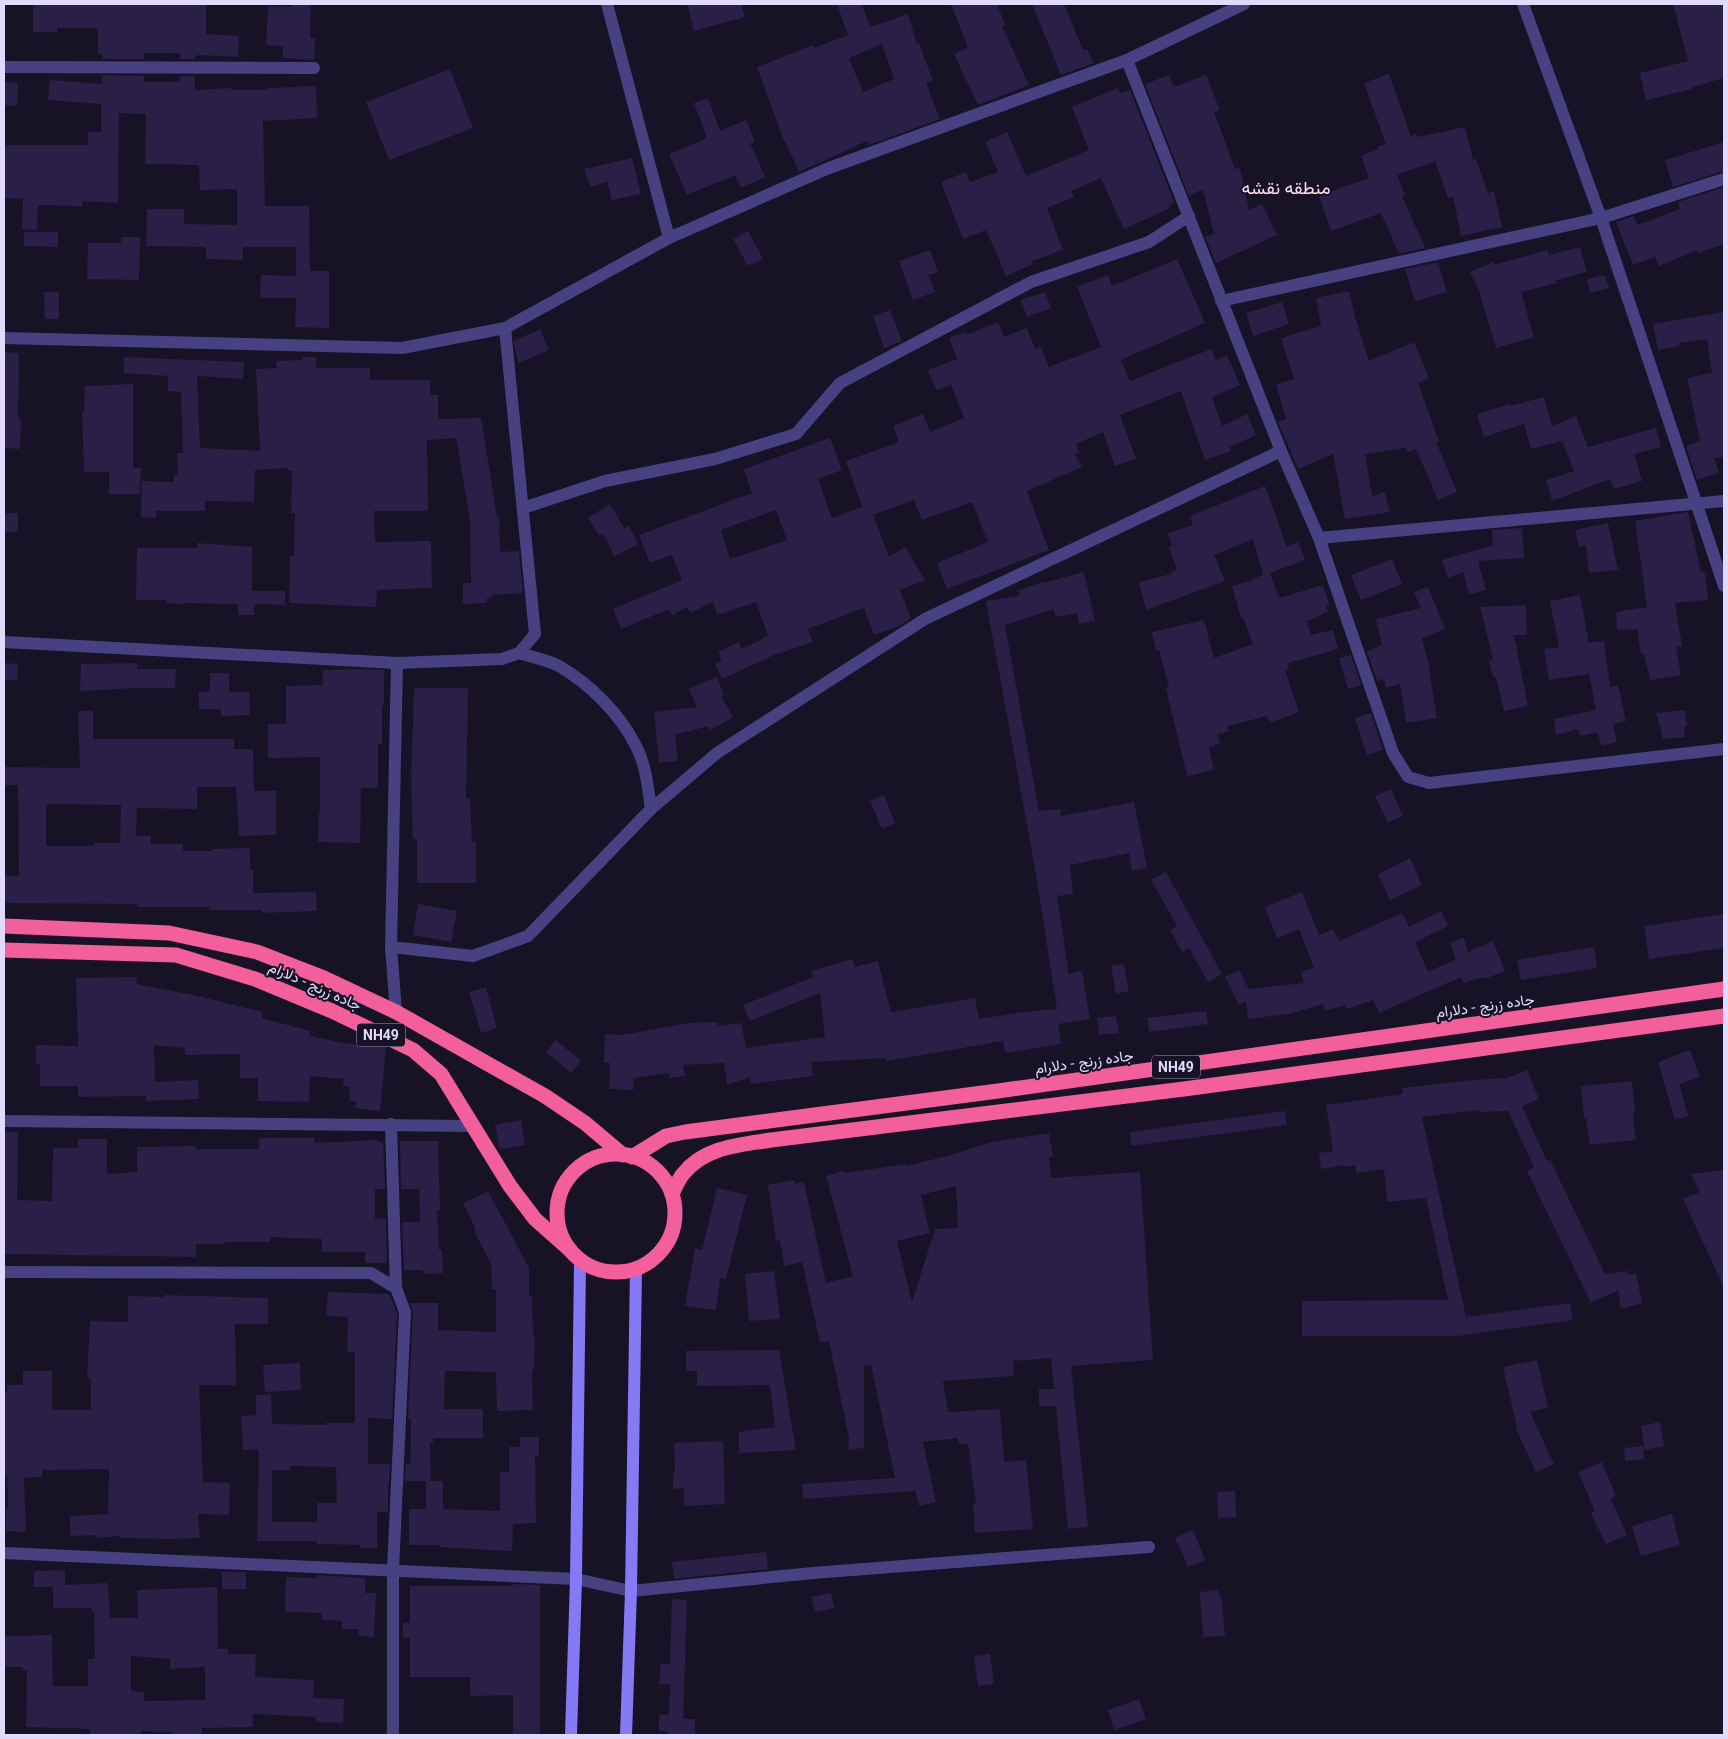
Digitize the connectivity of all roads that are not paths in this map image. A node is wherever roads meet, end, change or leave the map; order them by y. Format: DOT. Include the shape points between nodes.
graph roads {
  1 [pos="607,4"];
  2 [pos="1244,4"];
  3 [pos="1523,4"];
  4 [pos="1127,60"];
  5 [pos="4,67"];
  6 [pos="314,68"];
  7 [pos="1724,179"];
  8 [pos="1189,216"];
  9 [pos="1601,218"];
  10 [pos="669,238"];
  11 [pos="1221,301"];
  12 [pos="505,328"];
  13 [pos="4,338"];
  14 [pos="1281,451"];
  15 [pos="1724,501"];
  16 [pos="1698,505"];
  17 [pos="523,508"];
  18 [pos="1319,538"];
  19 [pos="1724,586"];
  20 [pos="4,642"];
  21 [pos="519,653"];
  22 [pos="397,663"];
  23 [pos="1724,749"];
  24 [pos="651,809"];
  25 [pos="4,926"];
  26 [pos="391,947"];
  27 [pos="4,950"];
  28 [pos="1724,989"];
  29 [pos="396,1012"];
  30 [pos="1724,1016"];
  31 [pos="4,1121"];
  32 [pos="391,1124"];
  33 [pos="472,1126"];
  34 [pos="628,1156"];
  35 [pos="672,1194"];
  36 [pos="570,1250"];
  37 [pos="580,1262"];
  38 [pos="636,1269"];
  39 [pos="4,1272"];
  40 [pos="396,1288"];
  41 [pos="1149,1547"];
  42 [pos="4,1553"];
  43 [pos="393,1570"];
  44 [pos="576,1579"];
  45 [pos="631,1591"];
  46 [pos="393,1735"];
  47 [pos="571,1735"];
  48 [pos="626,1735"];
  1 -- 10 [label="street"];
  2 -- 4 [label="street"];
  3 -- 9 [label="street"];
  4 -- 8 [label="street"];
  4 -- 10 [label="street" via="828,168"];
  5 -- 6 [label="street"];
  7 -- 9 [label="street"];
  8 -- 11 [label="street"];
  8 -- 17 [label="street" via="1149,242 1031,282 840,383 796,434 715,458 605,481"];
  9 -- 11 [label="street"];
  9 -- 16 [label="street"];
  10 -- 12 [label="street"];
  11 -- 14 [label="street"];
  12 -- 13 [label="street" via="402,348"];
  12 -- 17 [label="street"];
  14 -- 18 [label="street"];
  14 -- 24 [label="street" via="925,619 716,753"];
  15 -- 16 [label="street"];
  16 -- 18 [label="street"];
  16 -- 19 [label="street"];
  17 -- 21 [label="street" via="535,634"];
  18 -- 23 [label="street" via="1393,753 1408,777 1429,783"];
  20 -- 22 [label="street"];
  21 -- 22 [label="street" via="502,659"];
  21 -- 24 [label="street" via="558,665 591,689 621,722 637,746"];
  22 -- 26 [label="street"];
  24 -- 26 [label="street" via="528,936 473,956"];
  25 -- 29 [label="highway, جاده زرنج - دلارام / NH49" via="169,933 210,941 257,952 324,978"];
  26 -- 29 [label="street"];
  27 -- 33 [label="highway, جاده زرنج - دلارام / NH49" via="176,955 255,979 413,1050 441,1074"];
  28 -- 34 [label="highway, جاده زرنج - دلارام / NH49" via="685,1132 666,1136"];
  29 -- 34 [label="highway, جاده زرنج - دلارام / NH49" via="545,1096"];
  30 -- 35 [label="highway, NH49" via="1184,1089 771,1140 719,1149 699,1158 683,1174"];
  31 -- 32 [label="street"];
  32 -- 33 [label="street"];
  32 -- 40 [label="street"];
  33 -- 36 [label="highway, جاده زرنج - دلارام / NH49" via="535,1219"];
  34 -- 35 [label="highway, NH49" via="649,1165 663,1178"];
  34 -- 36 [label="highway, NH49" via="605,1155 589,1161 574,1171 564,1185 558,1201 557,1218 561,1235"];
  35 -- 38 [label="highway, NH49" via="675,1212 672,1230 664,1247 652,1260"];
  36 -- 37 [label="highway, NH49"];
  37 -- 38 [label="highway, NH49" via="599,1270 618,1272"];
  37 -- 44 [label="main road"];
  38 -- 45 [label="main road"];
  39 -- 40 [label="street" via="371,1274"];
  40 -- 43 [label="street" via="405,1312"];
  41 -- 45 [label="street" via="813,1573"];
  42 -- 43 [label="street"];
  43 -- 44 [label="street"];
  43 -- 46 [label="street"];
  44 -- 45 [label="street"];
  44 -- 47 [label="main road"];
  45 -- 48 [label="main road"];
}
